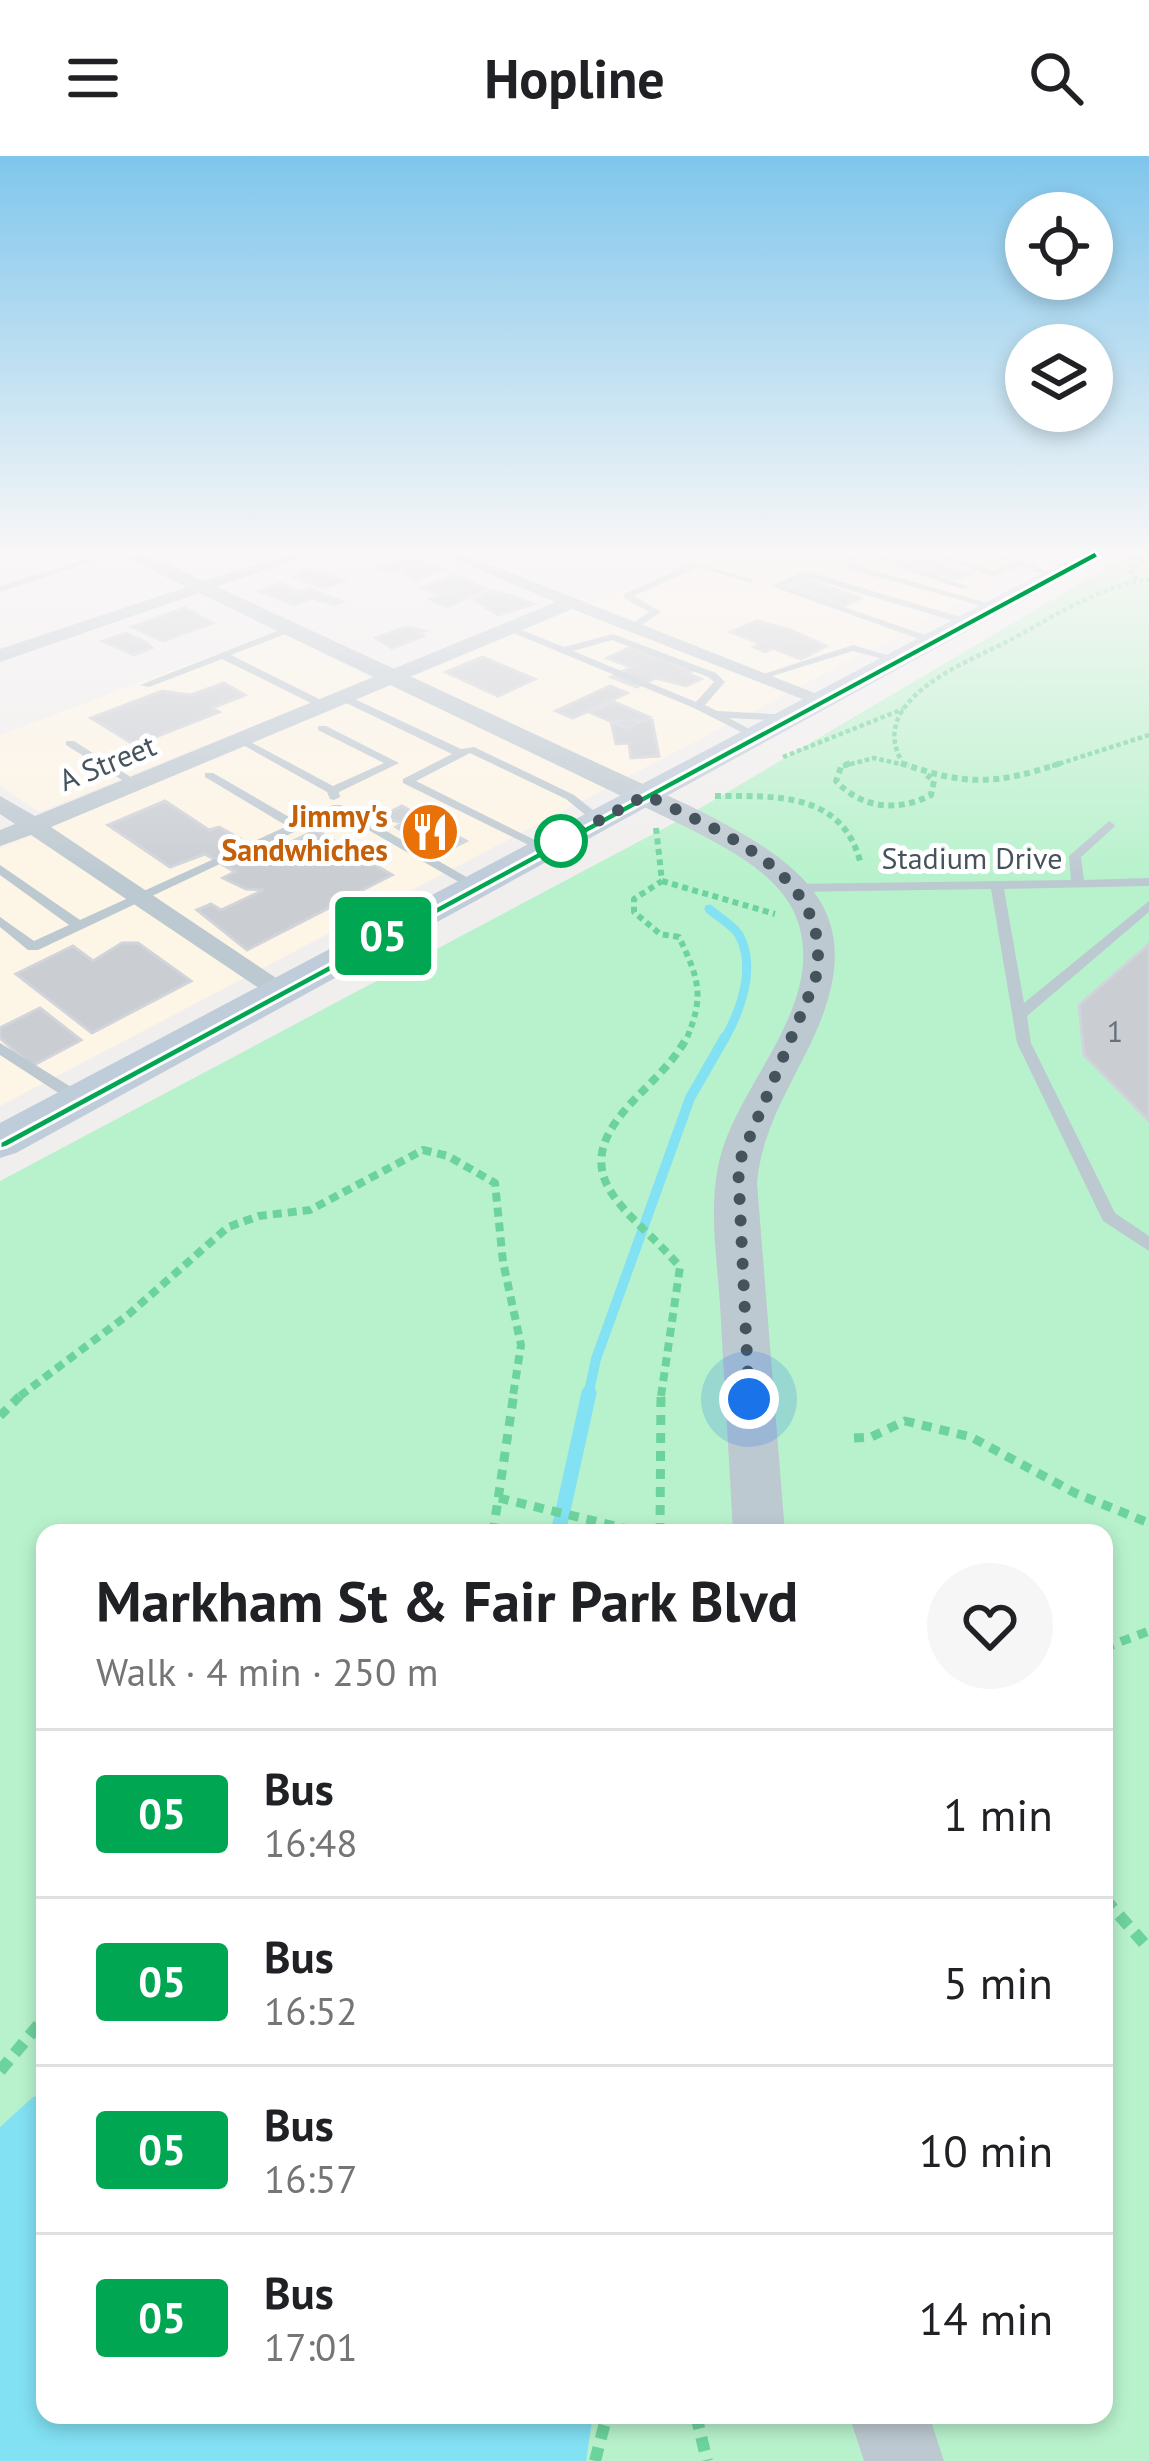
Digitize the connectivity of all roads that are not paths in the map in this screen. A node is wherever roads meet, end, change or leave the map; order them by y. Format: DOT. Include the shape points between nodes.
graph roads {
  1 [pos="203,663"];
  2 [pos="237,663"];
  3 [pos="362,663"];
  4 [pos="424,663"];
  5 [pos="592,663"];
  6 [pos="680,663"];
  7 [pos="727,663"];
  8 [pos="806,663"];
  9 [pos="893,663"];
  10 [pos="391,676"];
  11 [pos="762,676"];
  12 [pos="146,685"];
  13 [pos="821,700"];
  14 [pos="329,710"];
  15 [pos="703,710"];
  16 [pos="790,718"];
  17 [pos="520,736"];
  18 [pos="757,736"];
  19 [pos="239,740"];
  20 [pos="70,743"];
  21 [pos="462,754"];
  22 [pos="482,755"];
  23 [pos="209,775"];
  24 [pos="134,783"];
  25 [pos="333,790"];
  26 [pos="0,803"];
  27 [pos="337,807"];
  28 [pos="651,808"];
  29 [pos="598,819"];
  30 [pos="32,825"];
  31 [pos="1109,825"];
  32 [pos="296,826"];
  33 [pos="0,839"];
  34 [pos="547,849"];
  35 [pos="238,853"];
  36 [pos="218,862"];
  37 [pos="0,869"];
  38 [pos="1149,882"];
  39 [pos="997,884"];
  40 [pos="1078,884"];
  41 [pos="476,886"];
  42 [pos="140,898"];
  43 [pos="792,904"];
  44 [pos="1149,904"];
  45 [pos="0,921"];
  46 [pos="79,926"];
  47 [pos="278,992"];
  48 [pos="1020,1014"];
  49 [pos="0,1048"];
  50 [pos="79,1099"];
  51 [pos="0,1142"];
  52 [pos="1149,1245"];
  53 [pos="758,1524"];
  54 [pos="892,2424"];
  55 [pos="904,2461"];
  1 -- 12 [label="lane"];
  2 -- 14 [label="lane"];
  3 -- 10 [label="street"];
  4 -- 10 [label="street, A Street"];
  5 -- 15 [label="lane"];
  6 -- 15 [label="lane" via="720,682"];
  7 -- 11 [label="street"];
  8 -- 11 [label="lane"];
  9 -- 13 [label="main road"];
  10 -- 14 [label="street, A Street"];
  10 -- 17 [label="street"];
  11 -- 13 [label="street"];
  13 -- 16 [label="main road"];
  14 -- 19 [label="street, A Street"];
  14 -- 21 [label="lane"];
  14 -- 25 [label="lane" via="393,763"];
  15 -- 16 [label="lane"];
  15 -- 18 [label="lane"];
  16 -- 18 [label="main road"];
  17 -- 22 [label="lane"];
  17 -- 28 [label="street"];
  18 -- 28 [label="main road"];
  19 -- 24 [label="street, A Street"];
  19 -- 25 [label="lane"];
  20 -- 24 [label="lane"];
  21 -- 22 [label="lane"];
  21 -- 34 [label="lane" via="407,781"];
  22 -- 29 [label="lane" via="570,796"];
  23 -- 32 [label="lane"];
  24 -- 30 [label="street, A Street"];
  25 -- 27 [label="lane"];
  26 -- 30 [label="street"];
  27 -- 32 [label="lane"];
  27 -- 41 [label="lane"];
  28 -- 29 [label="main road"];
  28 -- 43 [label="street" via="742,844 782,873"];
  29 -- 34 [label="main road"];
  30 -- 33 [label="street, A Street"];
  30 -- 42 [label="street"];
  31 -- 40 [label="lane, Stadium Drive" via="1076,856"];
  32 -- 35 [label="lane"];
  34 -- 41 [label="main road"];
  36 -- 42 [label="lane"];
  37 -- 46 [label="lane"];
  38 -- 40 [label="lane"];
  39 -- 40 [label="lane, Stadium Drive"];
  39 -- 43 [label="lane, Stadium Drive"];
  39 -- 48 [label="lane"];
  41 -- 47 [label="main road"];
  42 -- 46 [label="lane"];
  42 -- 47 [label="street"];
  43 -- 53 [label="street" via="816,926 821,952 802,1019 738,1165"];
  44 -- 48 [label="lane"];
  45 -- 46 [label="lane" via="33,947"];
  47 -- 50 [label="main road"];
  48 -- 52 [label="lane" via="1024,1043 1109,1217"];
  49 -- 50 [label="lane"];
  50 -- 51 [label="main road"];
  54 -- 55 [label="street"];
}
